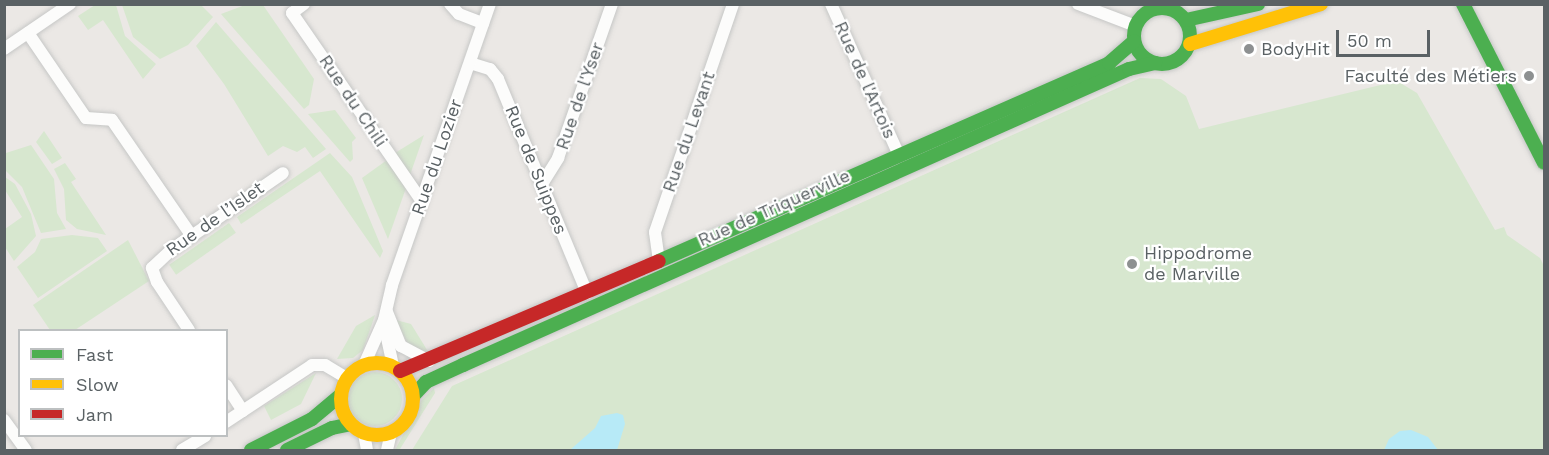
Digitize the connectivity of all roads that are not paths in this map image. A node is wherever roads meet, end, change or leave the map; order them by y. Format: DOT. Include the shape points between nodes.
graph roads {
  1 [pos="70,4"];
  2 [pos="304,4"];
  3 [pos="450,4"];
  4 [pos="490,4"];
  5 [pos="612,4"];
  6 [pos="733,4"];
  7 [pos="831,4"];
  8 [pos="1078,4"];
  9 [pos="1258,4"];
  10 [pos="1320,4"];
  11 [pos="1463,4"];
  12 [pos="1154,6"];
  13 [pos="1186,20"];
  14 [pos="483,23"];
  15 [pos="1136,26"];
  16 [pos="28,33"];
  17 [pos="1134,41"];
  18 [pos="1190,44"];
  19 [pos="4,49"];
  20 [pos="470,63"];
  21 [pos="1155,63"];
  22 [pos="899,155"];
  23 [pos="1545,163"];
  24 [pos="283,173"];
  25 [pos="542,184"];
  26 [pos="422,200"];
  27 [pos="191,235"];
  28 [pos="659,261"];
  29 [pos="587,293"];
  30 [pos="385,315"];
  31 [pos="188,329"];
  32 [pos="430,362"];
  33 [pos="364,365"];
  34 [pos="397,369"];
  35 [pos="347,378"];
  36 [pos="228,388"];
  37 [pos="341,395"];
  38 [pos="413,396"];
  39 [pos="243,411"];
  40 [pos="4,420"];
  41 [pos="228,421"];
  42 [pos="351,424"];
  43 [pos="391,432"];
  44 [pos="363,433"];
  45 [pos="202,437"];
  46 [pos="26,450"];
  47 [pos="183,450"];
  48 [pos="251,450"];
  49 [pos="287,450"];
  50 [pos="367,450"];
  51 [pos="387,450"];
  1 -- 16 [label="street"];
  2 -- 26 [label="street, Rue du Chili" via="292,13"];
  3 -- 14 [label="street" via="459,14"];
  4 -- 14 [label="street, Rue du Lozier"];
  5 -- 25 [label="street, Rue de l'Yser" via="558,158"];
  6 -- 28 [label="street, Rue du Levant" via="655,232"];
  7 -- 22 [label="street, Rue de l'Artois"];
  8 -- 15 [label="street"];
  9 -- 13 [label="main road"];
  10 -- 18 [label="main road"];
  11 -- 23 [label="main road"];
  12 -- 13 [label="main road" via="1171,9"];
  12 -- 15 [label="main road"];
  13 -- 18 [label="main road"];
  14 -- 20 [label="street, Rue du Lozier"];
  15 -- 17 [label="main road"];
  16 -- 19 [label="street"];
  16 -- 27 [label="street" via="86,118 112,120"];
  17 -- 21 [label="main road" via="1142,55"];
  17 -- 22 [label="main road, Rue de Triquerville" via="1109,63"];
  18 -- 21 [label="main road" via="1172,63"];
  20 -- 25 [label="street, Rue de Suippes" via="490,69 498,79"];
  20 -- 26 [label="street, Rue du Lozier"];
  21 -- 38 [label="main road, Rue de Triquerville" via="1129,69 474,360 426,382"];
  22 -- 28 [label="main road, Rue de Triquerville"];
  24 -- 27 [label="street, Rue de l’Islet"];
  25 -- 29 [label="street, Rue de Suippes"];
  26 -- 30 [label="street, Rue du Lozier"];
  27 -- 31 [label="street, Rue de l’Islet" via="152,268 156,282"];
  28 -- 29 [label="main road, Rue de Triquerville"];
  29 -- 32 [label="main road, Rue de Triquerville"];
  30 -- 32 [label="street" via="401,346"];
  30 -- 33 [label="street, Rue du Lozier"];
  30 -- 34 [label="street, Rue du Lozier"];
  32 -- 34 [label="main road, Rue de Triquerville"];
  33 -- 34 [label="main road"];
  33 -- 35 [label="main road"];
  34 -- 38 [label="main road"];
  35 -- 37 [label="main road"];
  35 -- 39 [label="street" via="325,365 312,365"];
  36 -- 39 [label="street"];
  37 -- 42 [label="main road"];
  37 -- 48 [label="main road" via="312,419"];
  38 -- 43 [label="main road" via="408,417"];
  39 -- 41 [label="street"];
  40 -- 46 [label="street"];
  42 -- 44 [label="main road"];
  42 -- 49 [label="main road" via="332,428"];
  43 -- 44 [label="main road"];
  43 -- 51 [label="street"];
  44 -- 50 [label="street"];
  45 -- 47 [label="street"];
}
